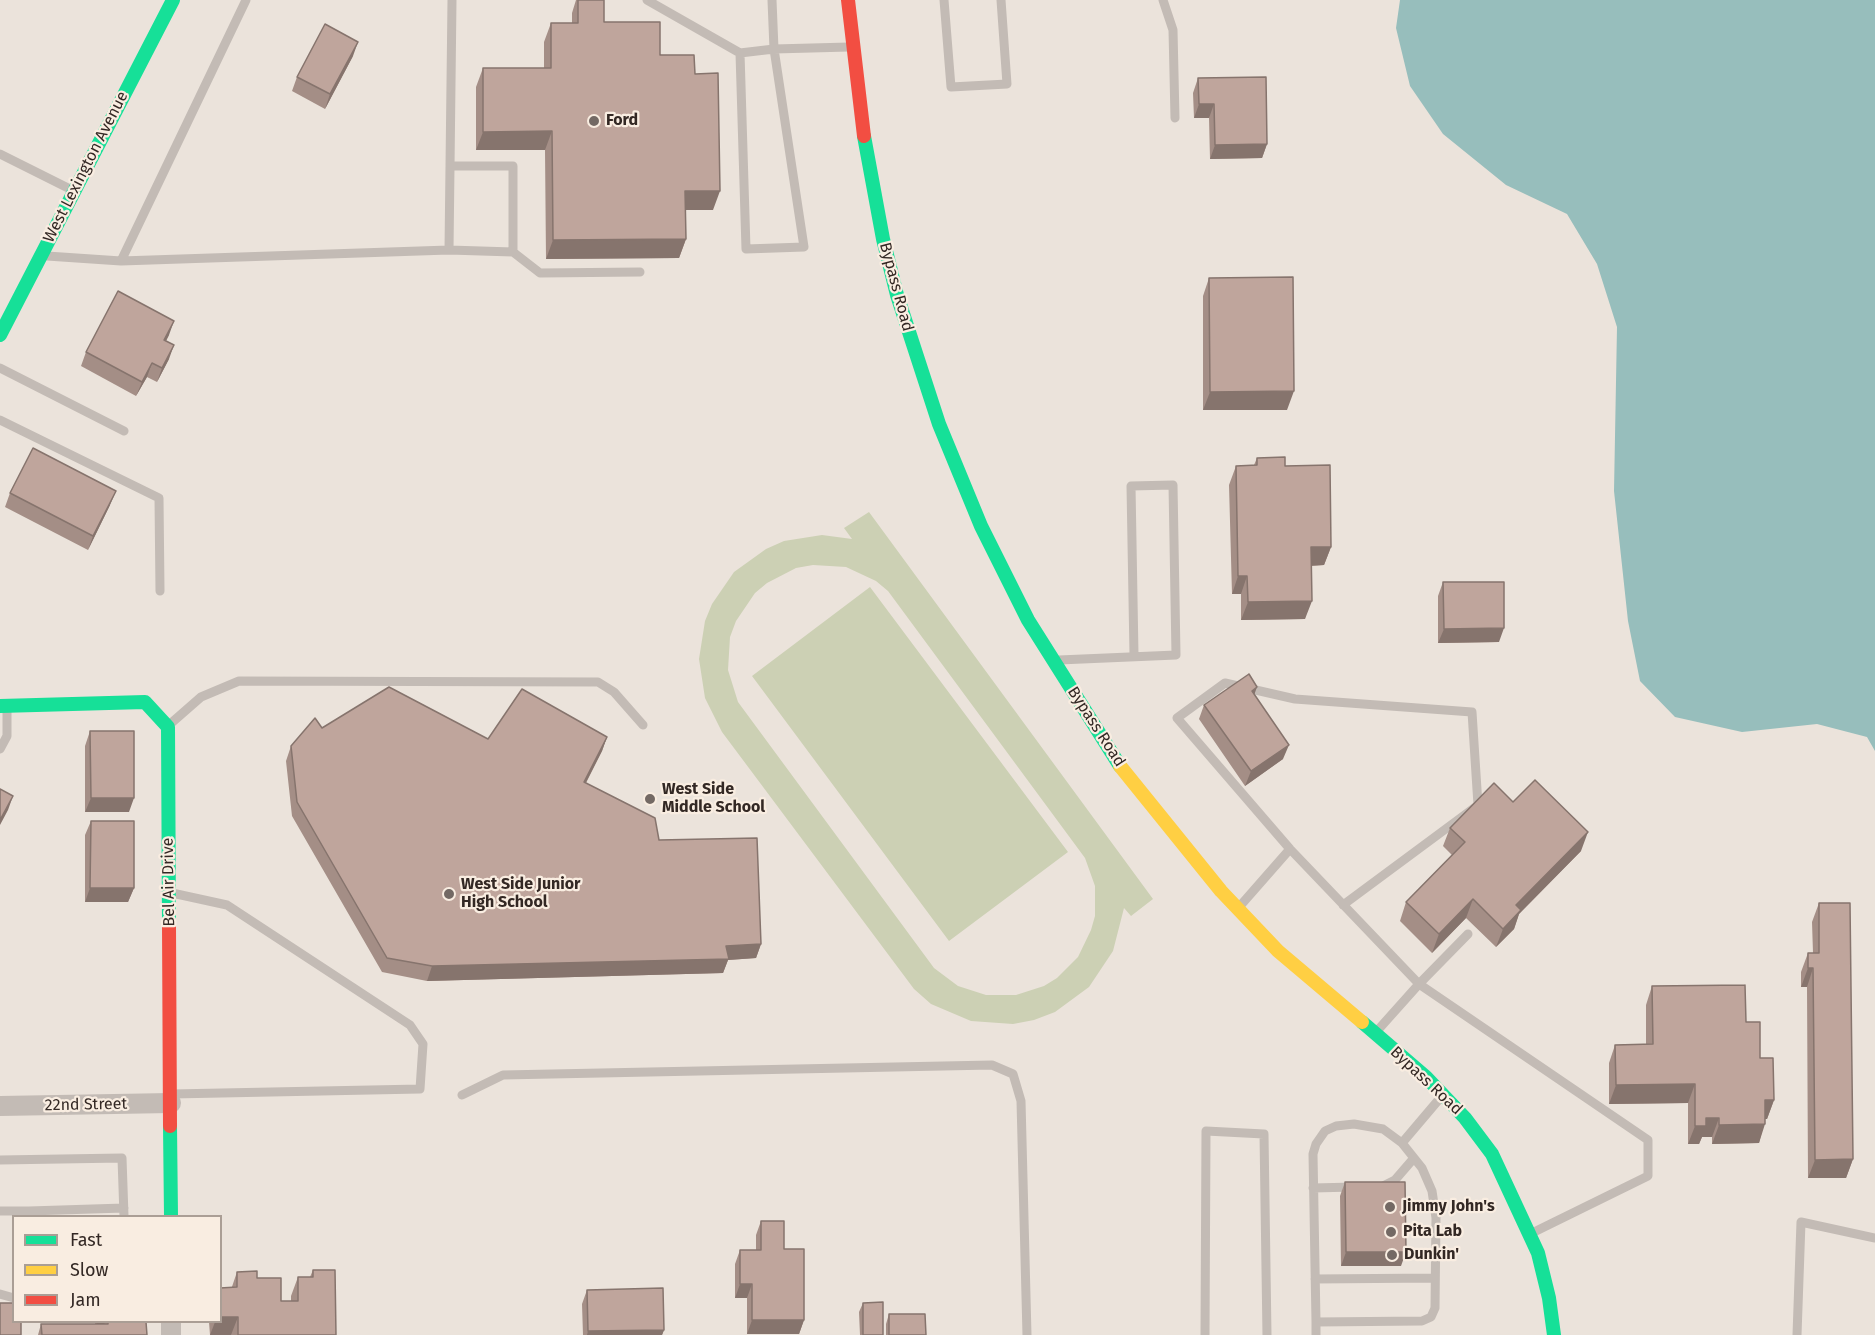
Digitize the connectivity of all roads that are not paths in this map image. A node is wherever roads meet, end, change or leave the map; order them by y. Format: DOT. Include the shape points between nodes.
graph roads {
  1 [pos="173,0"];
  2 [pos="246,0"];
  3 [pos="452,0"];
  4 [pos="647,0"];
  5 [pos="772,0"];
  6 [pos="848,0"];
  7 [pos="944,0"];
  8 [pos="1001,0"];
  9 [pos="1163,0"];
  10 [pos="851,47"];
  11 [pos="774,49"];
  12 [pos="740,53"];
  13 [pos="1175,118"];
  14 [pos="0,154"];
  15 [pos="450,166"];
  16 [pos="74,191"];
  17 [pos="449,250"];
  18 [pos="513,252"];
  19 [pos="41,256"];
  20 [pos="122,261"];
  21 [pos="640,272"];
  22 [pos="0,335"];
  23 [pos="0,368"];
  24 [pos="0,420"];
  25 [pos="124,431"];
  26 [pos="160,591"];
  27 [pos="1134,655"];
  28 [pos="1053,660"];
  29 [pos="4,706"];
  30 [pos="643,725"];
  31 [pos="168,727"];
  32 [pos="0,749"];
  33 [pos="1290,849"];
  34 [pos="169,892"];
  35 [pos="1343,904"];
  36 [pos="1238,909"];
  37 [pos="1468,934"];
  38 [pos="1419,984"];
  39 [pos="1374,1034"];
  40 [pos="462,1095"];
  41 [pos="1443,1095"];
  42 [pos="171,1099"];
  43 [pos="0,1106"];
  44 [pos="1402,1143"];
  45 [pos="1414,1158"];
  46 [pos="0,1160"];
  47 [pos="1314,1188"];
  48 [pos="0,1211"];
  49 [pos="124,1212"];
  50 [pos="29,1214"];
  51 [pos="171,1215"];
  52 [pos="1530,1234"];
  53 [pos="1875,1238"];
  54 [pos="1435,1278"];
  55 [pos="1315,1280"];
  56 [pos="1316,1322"];
  57 [pos="1027,1335"];
  58 [pos="1205,1335"];
  59 [pos="1267,1335"];
  60 [pos="1316,1335"];
  61 [pos="1554,1335"];
  62 [pos="1797,1335"];
  1 -- 16 [label="main road, West Lexington Avenue"];
  2 -- 20 [label="lane"];
  3 -- 15 [label="lane"];
  4 -- 12 [label="lane"];
  5 -- 11 [label="lane"];
  6 -- 10 [label="main road, Bypass Road"];
  7 -- 8 [label="lane" via="951,87 1007,84"];
  9 -- 13 [label="lane" via="1173,30"];
  10 -- 11 [label="lane"];
  10 -- 28 [label="main road, Bypass Road" via="883,239 916,360 981,526 1028,620"];
  11 -- 12 [label="lane"];
  11 -- 12 [label="lane" via="804,247 746,249"];
  14 -- 16 [label="lane"];
  15 -- 17 [label="lane"];
  15 -- 18 [label="lane" via="513,166"];
  16 -- 19 [label="main road, West Lexington Avenue"];
  17 -- 18 [label="lane"];
  17 -- 20 [label="lane"];
  18 -- 21 [label="lane" via="540,273"];
  19 -- 20 [label="lane"];
  19 -- 22 [label="main road, West Lexington Avenue"];
  23 -- 25 [label="lane"];
  24 -- 26 [label="lane" via="159,498"];
  27 -- 27 [label="lane" via="1176,654 1173,485 1131,486"];
  27 -- 28 [label="lane"];
  28 -- 36 [label="main road, Bypass Road" via="1124,770 1169,830"];
  29 -- 31 [label="main road" via="145,702"];
  29 -- 32 [label="lane" via="7,736"];
  30 -- 31 [label="lane" via="614,692 598,682 239,681 201,697"];
  31 -- 34 [label="main road, Bel Air Drive"];
  33 -- 35 [label="lane"];
  33 -- 35 [label="lane" via="1177,718 1225,682 1295,699 1472,712 1478,805"];
  33 -- 36 [label="lane"];
  34 -- 42 [label="main road, Bel Air Drive"];
  34 -- 42 [label="lane" via="227,904 410,1025 423,1044 420,1089"];
  35 -- 38 [label="lane"];
  36 -- 39 [label="main road, Bypass Road" via="1278,951"];
  37 -- 38 [label="lane"];
  38 -- 39 [label="lane"];
  38 -- 52 [label="lane" via="1648,1140 1648,1176"];
  39 -- 41 [label="main road, Bypass Road"];
  40 -- 57 [label="lane" via="503,1075 992,1065 1013,1074 1021,1101"];
  41 -- 44 [label="lane"];
  41 -- 52 [label="main road, Bypass Road" via="1492,1154"];
  42 -- 43 [label="street, 22nd Street"];
  42 -- 51 [label="main road, Bel Air Drive"];
  44 -- 45 [label="lane"];
  44 -- 47 [label="lane" via="1370,1125 1336,1126 1326,1131 1313,1154"];
  45 -- 47 [label="lane" via="1386,1186"];
  45 -- 54 [label="lane" via="1432,1191 1436,1218"];
  46 -- 49 [label="lane" via="122,1158"];
  47 -- 55 [label="lane"];
  48 -- 50 [label="lane"];
  49 -- 50 [label="lane"];
  52 -- 61 [label="main road, Bypass Road" via="1549,1298"];
  53 -- 62 [label="lane" via="1801,1222"];
  54 -- 55 [label="lane"];
  54 -- 56 [label="lane" via="1435,1308 1431,1317 1422,1321"];
  55 -- 56 [label="lane"];
  56 -- 60 [label="lane"];
  58 -- 59 [label="lane" via="1206,1131 1264,1134"];
}
